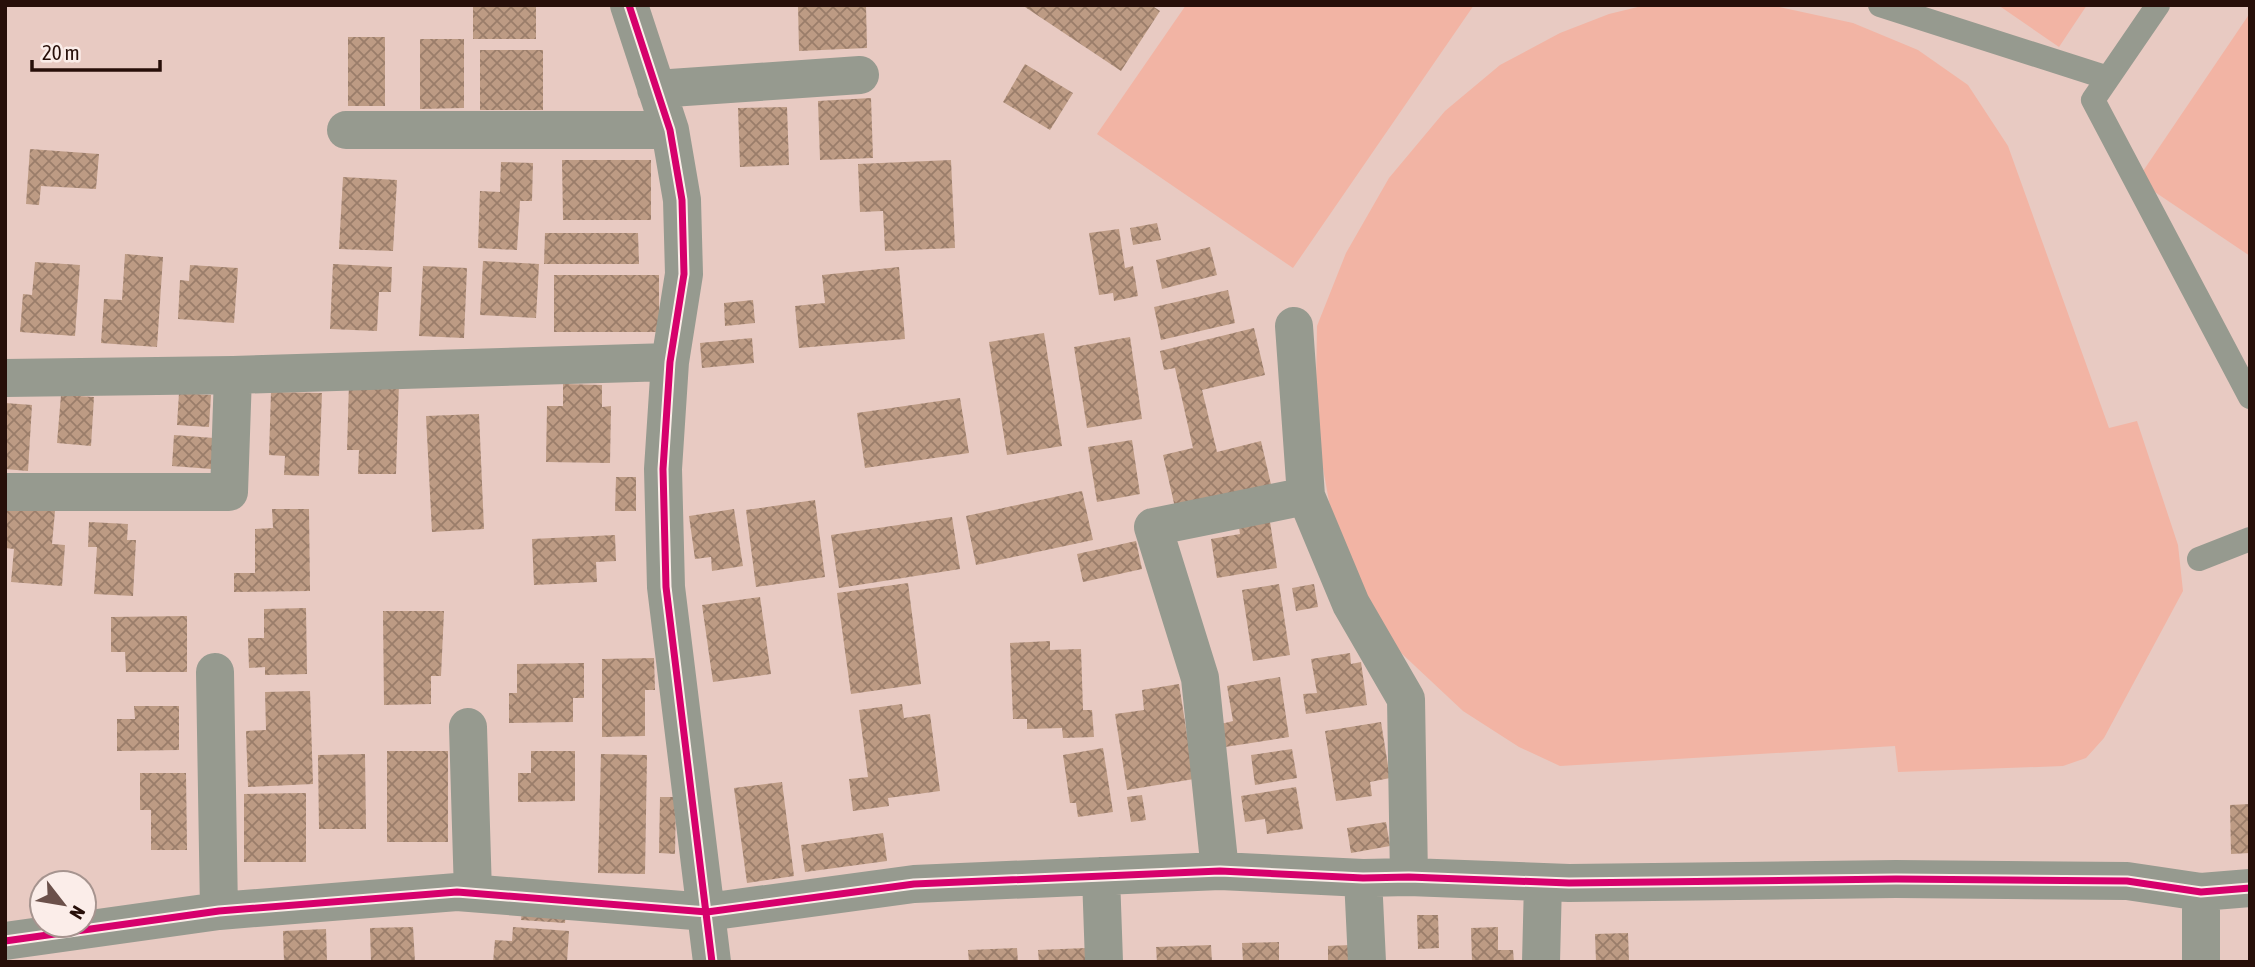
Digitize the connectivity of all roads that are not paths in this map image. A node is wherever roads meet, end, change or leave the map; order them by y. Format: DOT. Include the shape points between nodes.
graph roads {
  1 [pos="629,5"];
  2 [pos="1880,5"];
  3 [pos="2158,5"];
  4 [pos="860,75"];
  5 [pos="2108,78"];
  6 [pos="656,89"];
  7 [pos="346,130"];
  8 [pos="670,130"];
  9 [pos="1294,326"];
  10 [pos="670,362"];
  11 [pos="233,375"];
  12 [pos="5,378"];
  13 [pos="2250,397"];
  14 [pos="5,492"];
  15 [pos="1306,496"];
  16 [pos="2250,539"];
  17 [pos="2199,559"];
  18 [pos="215,672"];
  19 [pos="468,727"];
  20 [pos="1220,871"];
  21 [pos="1101,876"];
  22 [pos="1409,877"];
  23 [pos="1363,878"];
  24 [pos="1543,882"];
  25 [pos="2250,888"];
  26 [pos="2201,892"];
  27 [pos="473,893"];
  28 [pos="219,911"];
  29 [pos="707,912"];
  30 [pos="5,941"];
  31 [pos="712,962"];
  32 [pos="1104,962"];
  33 [pos="1367,962"];
  34 [pos="1542,962"];
  35 [pos="2200,962"];
  1 -- 6 [label="street"];
  2 -- 5 [label="lane"];
  3 -- 5 [label="lane"];
  4 -- 6 [label="street"];
  5 -- 13 [label="lane" via="2093,100"];
  6 -- 8 [label="street"];
  7 -- 8 [label="street"];
  8 -- 10 [label="street" via="682,200 684,274"];
  9 -- 15 [label="street"];
  10 -- 11 [label="street"];
  10 -- 29 [label="street" via="663,469 666,587"];
  11 -- 12 [label="street"];
  11 -- 14 [label="street" via="229,492"];
  15 -- 20 [label="street" via="1153,527 1200,678"];
  15 -- 22 [label="street" via="1351,604 1406,699"];
  16 -- 17 [label="lane"];
  18 -- 28 [label="street"];
  19 -- 27 [label="street"];
  20 -- 21 [label="street"];
  20 -- 23 [label="street"];
  21 -- 29 [label="street" via="914,884"];
  21 -- 32 [label="street"];
  22 -- 23 [label="street"];
  22 -- 24 [label="street"];
  23 -- 33 [label="street"];
  24 -- 26 [label="street" via="2127,881"];
  24 -- 34 [label="street"];
  25 -- 26 [label="street"];
  26 -- 35 [label="street"];
  27 -- 28 [label="street"];
  27 -- 29 [label="street"];
  28 -- 30 [label="street"];
  29 -- 31 [label="street"];
}
